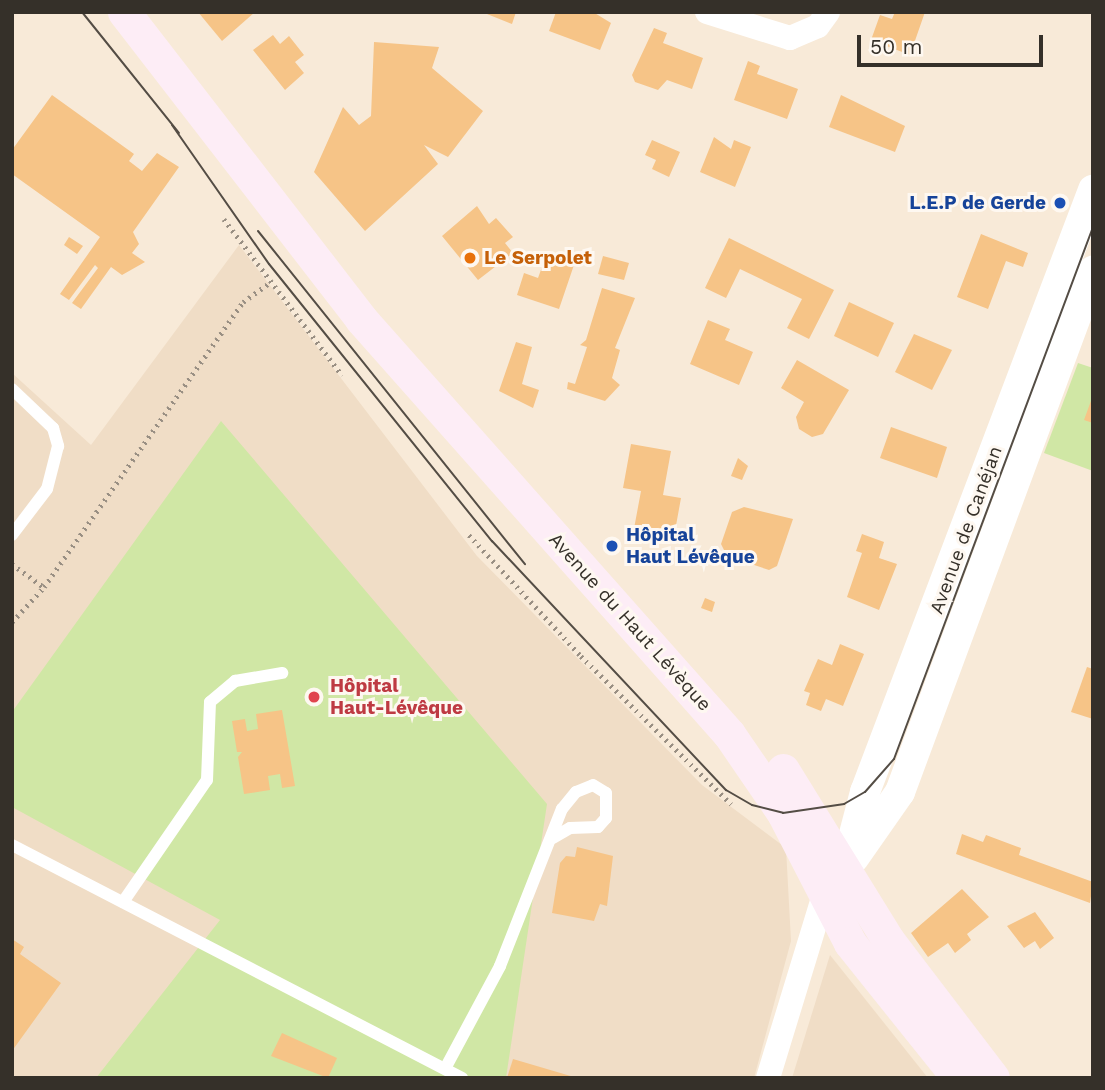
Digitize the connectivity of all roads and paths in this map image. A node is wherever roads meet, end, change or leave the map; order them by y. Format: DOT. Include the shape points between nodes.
graph roads {
  1 [pos="124,12"];
  2 [pos="707,12"];
  3 [pos="828,12"];
  4 [pos="1093,190"];
  5 [pos="225,219"];
  6 [pos="1093,271"];
  7 [pos="271,282"];
  8 [pos="342,375"];
  9 [pos="12,389"];
  10 [pos="12,535"];
  11 [pos="469,535"];
  12 [pos="12,564"];
  13 [pos="44,587"];
  14 [pos="12,622"];
  15 [pos="282,673"];
  16 [pos="731,804"];
  17 [pos="553,838"];
  18 [pos="12,845"];
  19 [pos="835,882"];
  20 [pos="123,902"];
  21 [pos="447,1065"];
  22 [pos="462,1078"];
  23 [pos="768,1078"];
  24 [pos="958,1078"];
  25 [pos="976,1078"];
  26 [pos="993,1078"];
  1 -- 19 [label="main road, Avenue du Haut Lévèque" via="267,191 312,230 740,715 782,768"];
  2 -- 3 [label="street" via="790,38 818,26"];
  4 -- 19 [label="street, Avenue de Canéjan" via="864,792"];
  5 -- 7 [label="path"];
  6 -- 19 [label="street, Avenue de Canéjan" via="1081,323 895,803"];
  7 -- 8 [label="path"];
  7 -- 13 [label="path" via="243,302"];
  9 -- 10 [label="lane" via="53,428 58,446 47,489"];
  11 -- 16 [label="path" via="564,638"];
  12 -- 13 [label="path"];
  13 -- 14 [label="path"];
  15 -- 20 [label="lane" via="235,681 210,702 207,780"];
  17 -- 17 [label="lane" via="562,809 576,792 593,785 606,793 606,818 598,827 570,828"];
  17 -- 21 [label="lane" via="500,965"];
  18 -- 20 [label="lane"];
  19 -- 23 [label="street, Avenue de Canéjan"];
  19 -- 24 [label="main road, Avenue du Haut Lévèque" via="850,943"];
  19 -- 25 [label="lane, Avenue du Haut Lévèque" via="858,932"];
  19 -- 26 [label="main road, Avenue du Haut Lévèque"];
  20 -- 21 [label="lane"];
  21 -- 22 [label="lane"];
}
